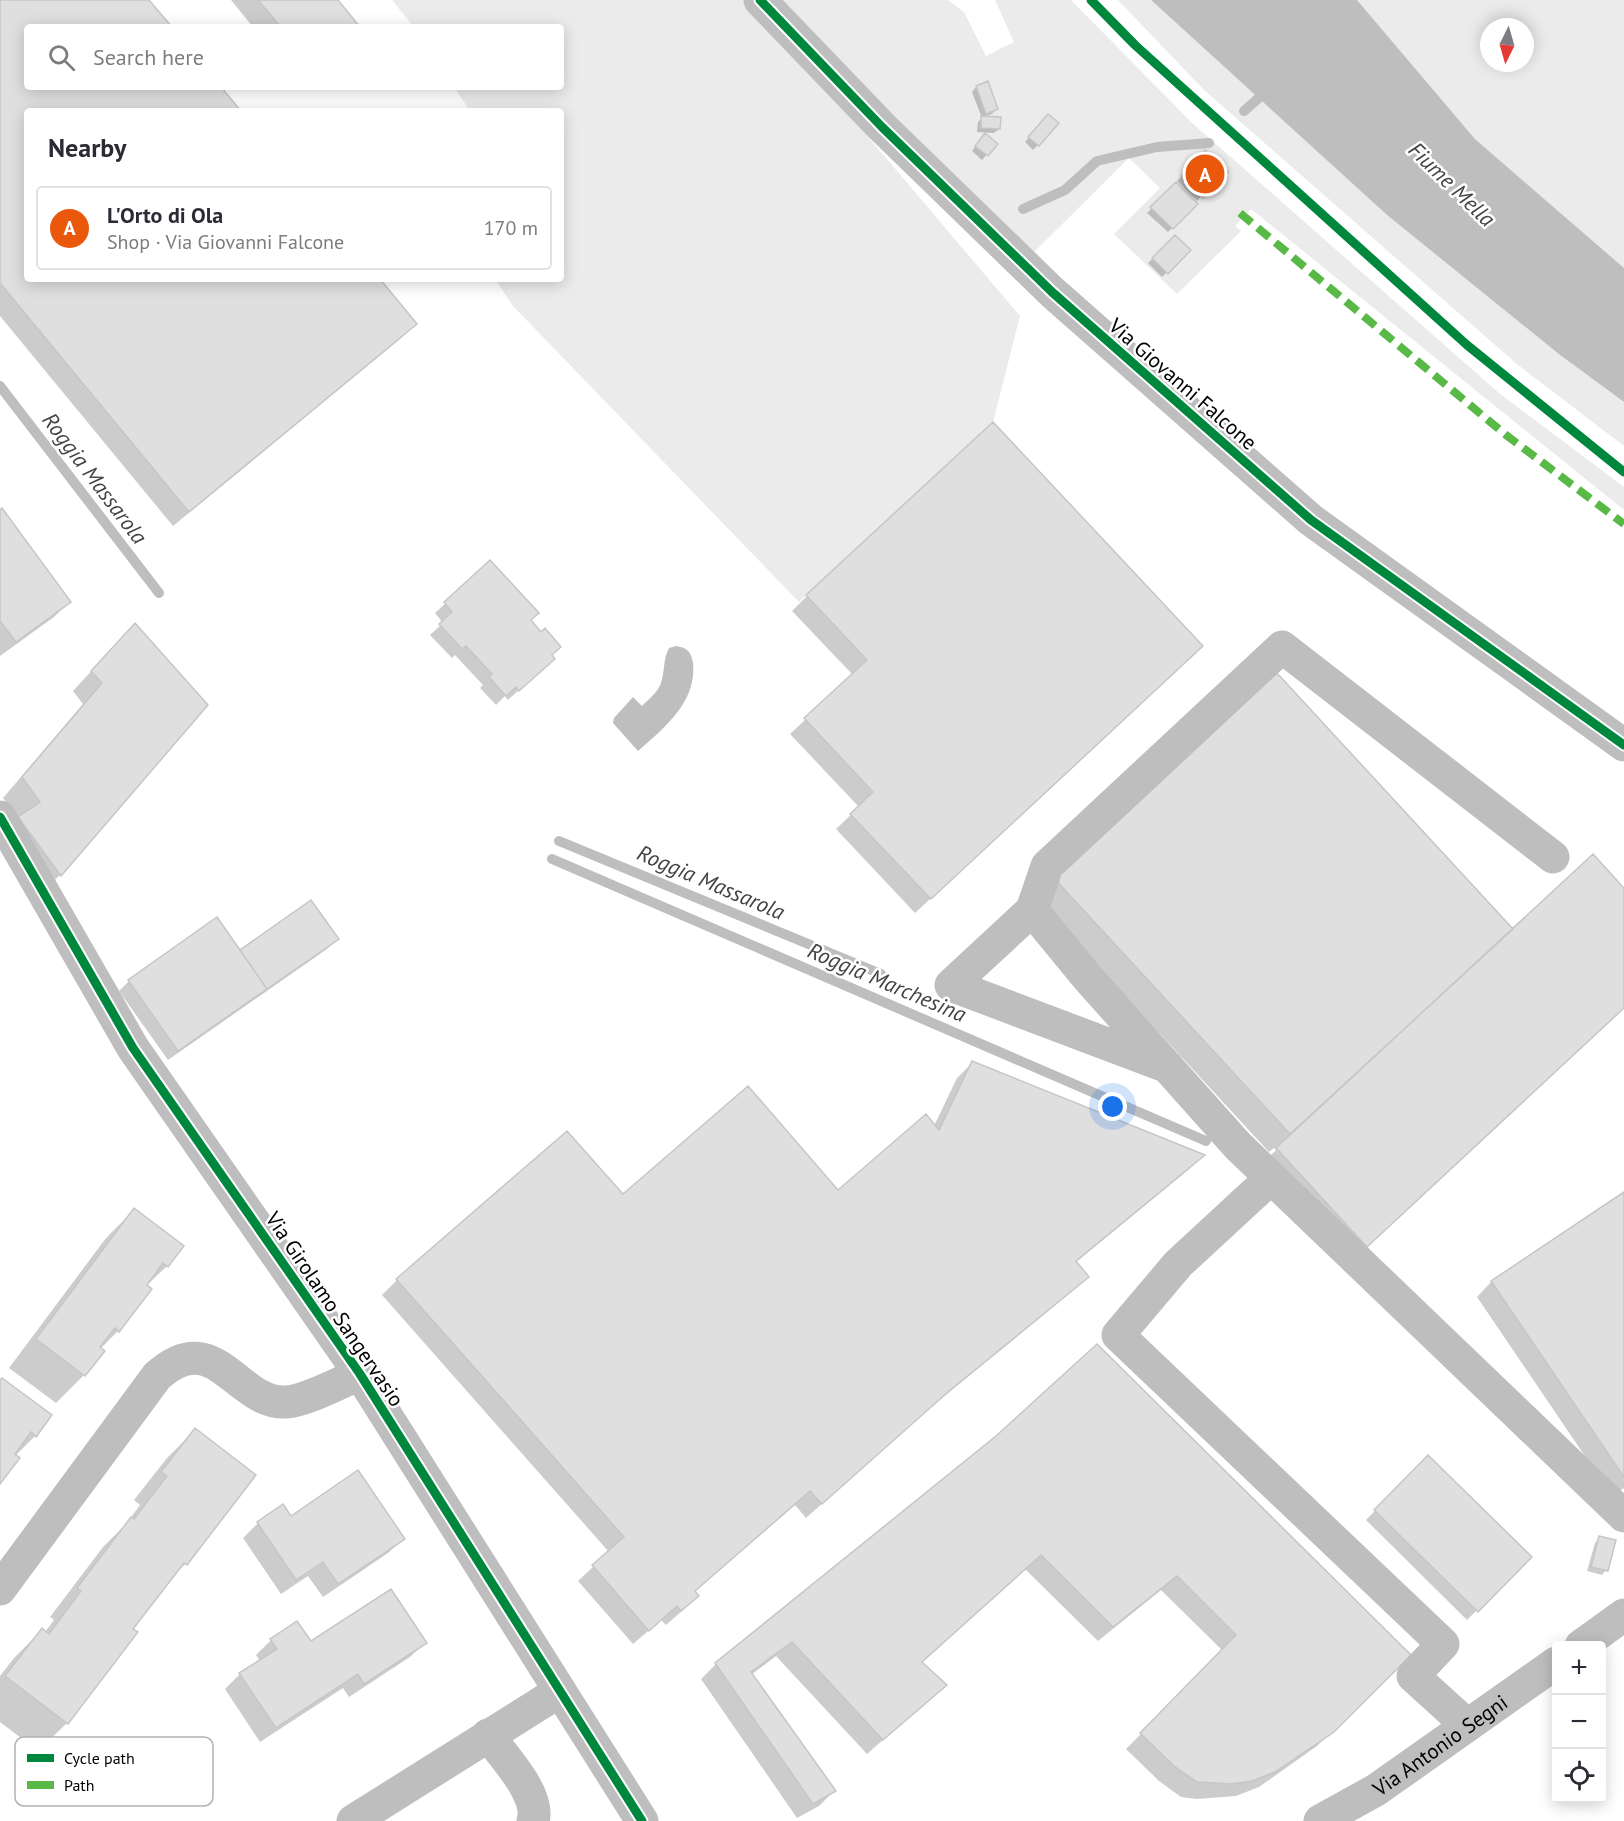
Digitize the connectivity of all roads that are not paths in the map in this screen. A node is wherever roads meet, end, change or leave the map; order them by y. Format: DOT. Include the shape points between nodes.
graph roads {
  1 [pos="760,0"];
  2 [pos="1624,745"];
  3 [pos="0,817"];
  4 [pos="1552,858"];
  5 [pos="1032,910"];
  6 [pos="1167,1068"];
  7 [pos="1271,1178"];
  8 [pos="360,1374"];
  9 [pos="1624,1516"];
  10 [pos="0,1589"];
  11 [pos="1624,1615"];
  12 [pos="1588,1641"];
  13 [pos="1552,1666"];
  14 [pos="560,1691"];
  15 [pos="1467,1725"];
  16 [pos="488,1736"];
  17 [pos="366,1818"];
  18 [pos="533,1821"];
  19 [pos="642,1821"];
  20 [pos="1320,1821"];
  1 -- 2 [label="street, Via Giovanni Falcone" via="882,127 1052,292 1311,520"];
  3 -- 8 [label="street, Via Girolamo Sangervasio" via="133,1048"];
  4 -- 5 [label="street" via="1282,647 1047,866"];
  5 -- 6 [label="street"];
  5 -- 6 [label="street" via="951,985"];
  6 -- 7 [label="street"];
  7 -- 9 [label="street"];
  7 -- 15 [label="street" via="1178,1264 1118,1335 1443,1644 1413,1676"];
  8 -- 10 [label="street" via="286,1402 259,1394 214,1364 199,1359 183,1359 168,1365"];
  8 -- 14 [label="street, Via Girolamo Sangervasio"];
  11 -- 12 [label="street"];
  13 -- 15 [label="street, Via Antonio Segni"];
  14 -- 16 [label="street"];
  14 -- 19 [label="street, Via Girolamo Sangervasio"];
  15 -- 20 [label="street, Via Antonio Segni" via="1376,1790"];
  16 -- 17 [label="street"];
  16 -- 18 [label="street" via="529,1791 534,1804"];
}
